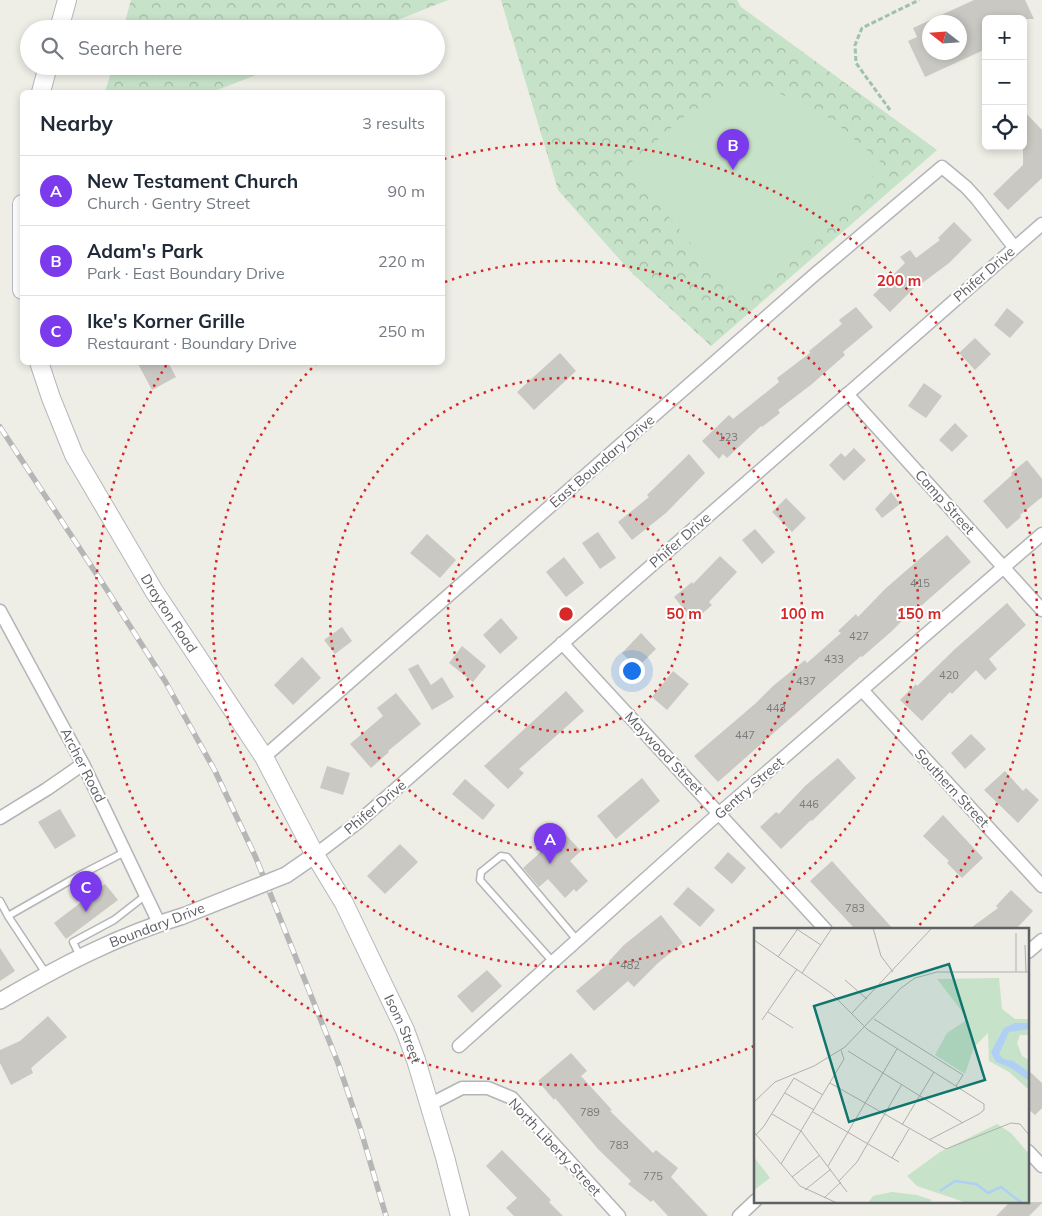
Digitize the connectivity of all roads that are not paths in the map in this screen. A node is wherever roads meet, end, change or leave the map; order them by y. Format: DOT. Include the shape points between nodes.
graph roads {
  1 [pos="67,0"];
  2 [pos="61,20"];
  3 [pos="46,75"];
  4 [pos="42,90"];
  5 [pos="1042,224"];
  6 [pos="1014,247"];
  7 [pos="40,365"];
  8 [pos="847,394"];
  9 [pos="1042,534"];
  10 [pos="1004,567"];
  11 [pos="1042,610"];
  12 [pos="0,611"];
  13 [pos="562,643"];
  14 [pos="862,690"];
  15 [pos="264,758"];
  16 [pos="83,764"];
  17 [pos="720,813"];
  18 [pos="0,818"];
  19 [pos="125,852"];
  20 [pos="316,854"];
  21 [pos="1042,886"];
  22 [pos="146,895"];
  23 [pos="0,902"];
  24 [pos="8,916"];
  25 [pos="159,923"];
  26 [pos="824,928"];
  27 [pos="577,940"];
  28 [pos="1042,940"];
  29 [pos="1030,950"];
  30 [pos="81,957"];
  31 [pos="553,962"];
  32 [pos="47,975"];
  33 [pos="0,1001"];
  34 [pos="460,1046"];
  35 [pos="429,1105"];
  36 [pos="1030,1153"];
  37 [pos="1042,1166"];
  38 [pos="754,1202"];
  39 [pos="460,1216"];
  40 [pos="619,1216"];
  41 [pos="739,1216"];
  1 -- 2 [label="main road"];
  3 -- 4 [label="main road"];
  5 -- 6 [label="street, Phifer Drive"];
  6 -- 8 [label="street, Phifer Drive"];
  6 -- 15 [label="street, East Boundary Drive" via="977,199 942,167 813,276"];
  7 -- 15 [label="main road, Drayton Road" via="74,455 154,591"];
  8 -- 10 [label="street, Camp Street"];
  8 -- 13 [label="street, Phifer Drive"];
  9 -- 10 [label="street, Gentry Street"];
  10 -- 11 [label="street, Camp Street"];
  10 -- 14 [label="street, Gentry Street"];
  12 -- 16 [label="street, Archer Road"];
  13 -- 17 [label="street, Maywood Street"];
  13 -- 20 [label="street, Phifer Drive" via="357,823"];
  14 -- 17 [label="street, Gentry Street"];
  14 -- 21 [label="street, Southern Street"];
  15 -- 20 [label="main road, Drayton Road"];
  16 -- 18 [label="street"];
  16 -- 19 [label="street, Archer Road"];
  17 -- 26 [label="street, Maywood Street"];
  17 -- 27 [label="street, Gentry Street"];
  19 -- 22 [label="street, Archer Road"];
  19 -- 24 [label="lane"];
  20 -- 25 [label="street, Boundary Drive, bridge" via="286,875"];
  20 -- 35 [label="main road, Isom Street" via="344,903 405,1030"];
  22 -- 25 [label="street, Archer Road"];
  22 -- 30 [label="lane" via="114,920 73,942"];
  23 -- 24 [label="lane"];
  24 -- 32 [label="lane"];
  25 -- 30 [label="street, Boundary Drive"];
  27 -- 31 [label="street, Gentry Street"];
  27 -- 31 [label="lane" via="506,857 501,856 481,872 480,880"];
  28 -- 29 [label="street"];
  30 -- 32 [label="street, Boundary Drive"];
  31 -- 34 [label="street, Gentry Street"];
  32 -- 33 [label="street, Boundary Drive"];
  35 -- 39 [label="main road, Isom Street"];
  35 -- 40 [label="street, North Liberty Street" via="462,1088 488,1088 512,1098"];
  36 -- 37 [label="street"];
  38 -- 41 [label="street"];
}
